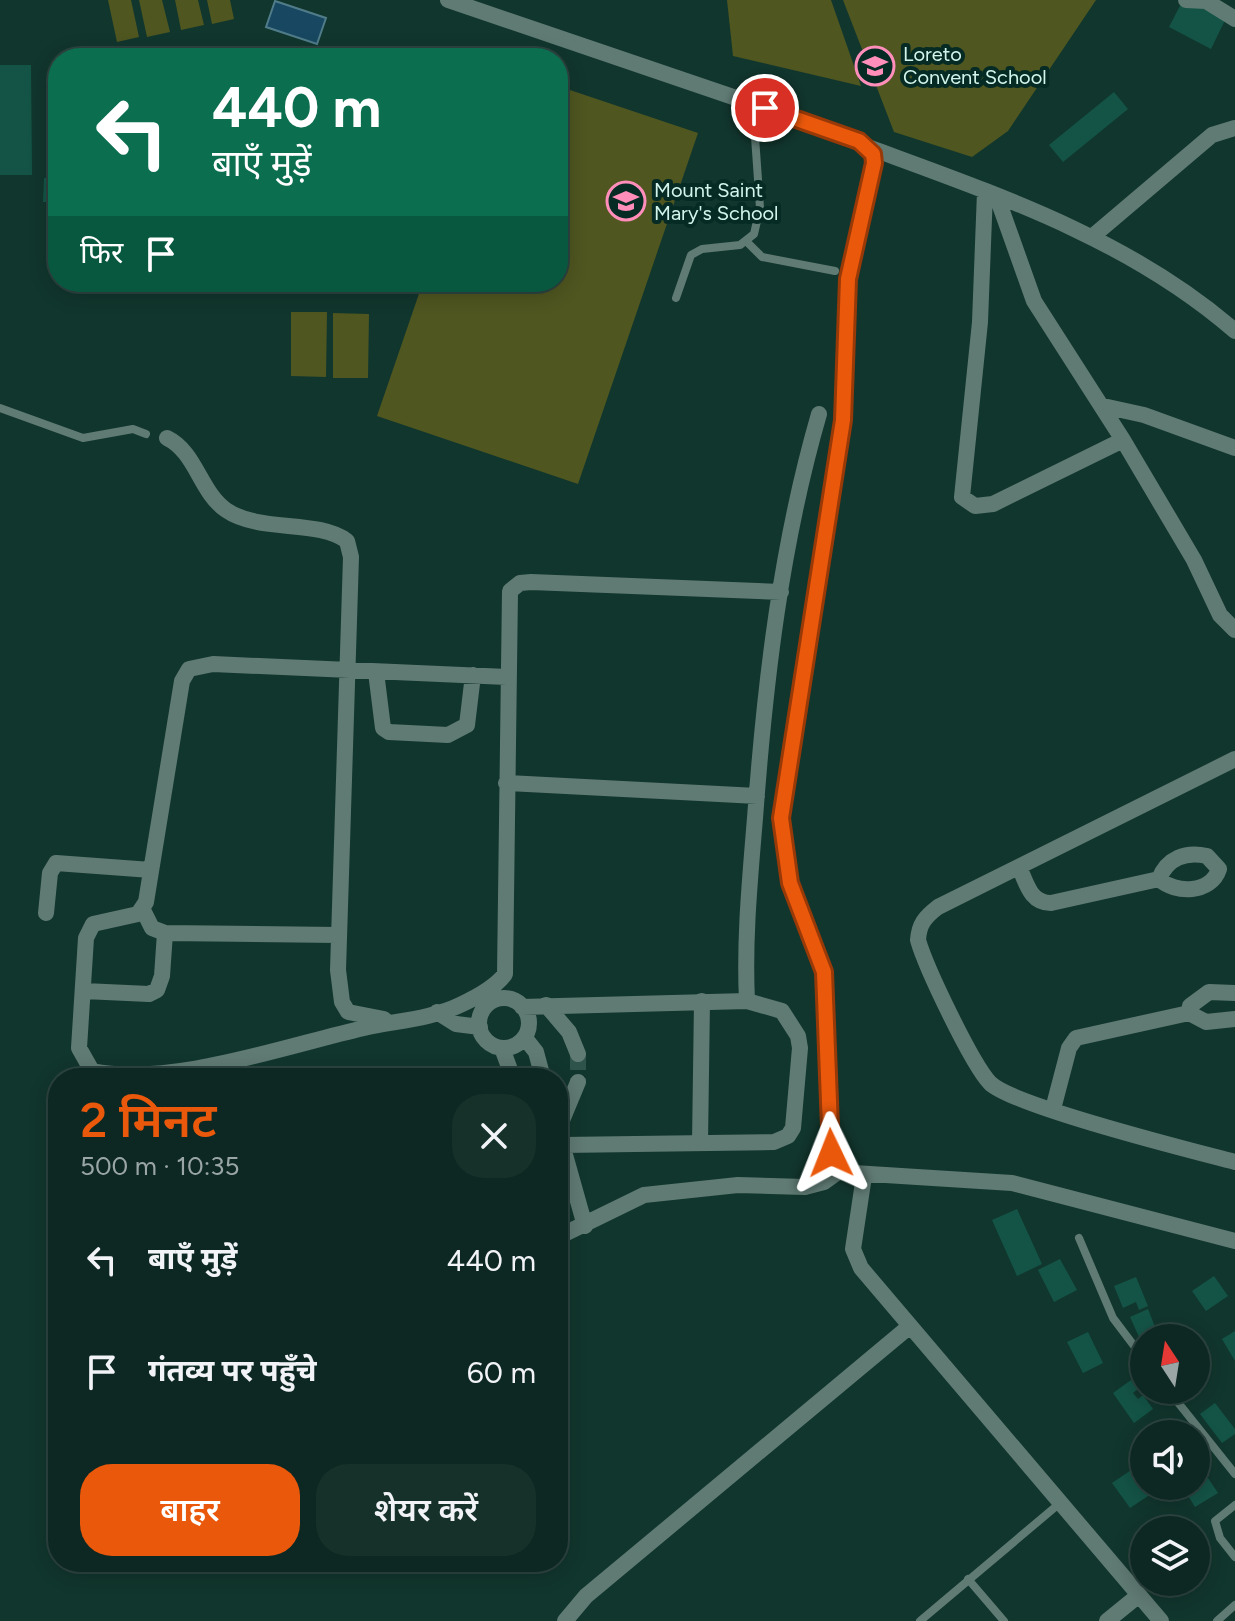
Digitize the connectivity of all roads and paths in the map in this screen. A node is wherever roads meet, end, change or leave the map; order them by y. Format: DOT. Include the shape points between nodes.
graph roads {
  1 [pos="448,0"];
  2 [pos="1186,0"];
  3 [pos="1235,19"];
  4 [pos="765,108"];
  5 [pos="1235,126"];
  6 [pos="868,147"];
  7 [pos="991,195"];
  8 [pos="1093,236"];
  9 [pos="747,242"];
  10 [pos="835,271"];
  11 [pos="676,298"];
  12 [pos="1235,331"];
  13 [pos="1103,406"];
  14 [pos="0,408"];
  15 [pos="819,414"];
  16 [pos="146,434"];
  17 [pos="167,438"];
  18 [pos="1123,440"];
  19 [pos="1235,448"];
  20 [pos="781,592"];
  21 [pos="1235,630"];
  22 [pos="349,671"];
  23 [pos="376,672"];
  24 [pos="473,675"];
  25 [pos="507,677"];
  26 [pos="1235,759"];
  27 [pos="506,783"];
  28 [pos="757,796"];
  29 [pos="1020,869"];
  30 [pos="151,870"];
  31 [pos="1235,873"];
  32 [pos="1215,878"];
  33 [pos="1159,879"];
  34 [pos="143,910"];
  35 [pos="46,913"];
  36 [pos="165,933"];
  37 [pos="338,935"];
  38 [pos="501,979"];
  39 [pos="84,991"];
  40 [pos="1235,993"];
  41 [pos="479,995"];
  42 [pos="504,998"];
  43 [pos="702,1001"];
  44 [pos="747,1001"];
  45 [pos="546,1005"];
  46 [pos="522,1007"];
  47 [pos="437,1012"];
  48 [pos="1189,1013"];
  49 [pos="1235,1019"];
  50 [pos="481,1020"];
  51 [pos="396,1021"];
  52 [pos="525,1038"];
  53 [pos="502,1048"];
  54 [pos="578,1054"];
  55 [pos="89,1068"];
  56 [pos="185,1068"];
  57 [pos="509,1068"];
  58 [pos="540,1068"];
  59 [pos="578,1082"];
  60 [pos="1053,1109"];
  61 [pos="568,1110"];
  62 [pos="568,1136"];
  63 [pos="700,1143"];
  64 [pos="1235,1162"];
  65 [pos="568,1166"];
  66 [pos="838,1172"];
  67 [pos="864,1176"];
  68 [pos="585,1226"];
  69 [pos="568,1233"];
  70 [pos="1079,1238"];
  71 [pos="1235,1241"];
  72 [pos="910,1326"];
  73 [pos="1130,1340"];
  74 [pos="1179,1404"];
  75 [pos="1235,1474"];
  76 [pos="1061,1502"];
  77 [pos="1235,1505"];
  78 [pos="1235,1557"];
  79 [pos="968,1579"];
  80 [pos="1130,1584"];
  81 [pos="1138,1596"];
  82 [pos="1140,1596"];
  83 [pos="1235,1605"];
  84 [pos="565,1621"];
  85 [pos="920,1621"];
  86 [pos="1004,1621"];
  87 [pos="1107,1621"];
  88 [pos="1161,1621"];
  89 [pos="1217,1621"];
  1 -- 4 [label="street"];
  2 -- 3 [label="street" via="1206,1"];
  4 -- 6 [label="street"];
  4 -- 9 [label="lane" via="755,137 758,225"];
  5 -- 8 [label="street" via="1212,135"];
  6 -- 7 [label="street"];
  6 -- 66 [label="street" via="873,172 848,279 842,430 781,818 790,883 824,972 831,1153"];
  7 -- 8 [label="street"];
  7 -- 13 [label="street" via="1030,292"];
  7 -- 18 [label="street" via="962,497 975,506 993,504"];
  8 -- 12 [label="street" via="1180,285"];
  9 -- 10 [label="lane" via="762,257"];
  9 -- 11 [label="lane" via="697,250"];
  13 -- 18 [label="street"];
  13 -- 19 [label="street"];
  14 -- 16 [label="lane" via="83,438 133,429"];
  15 -- 20 [label="street"];
  17 -- 22 [label="street" via="179,444 224,509 347,541"];
  18 -- 21 [label="street" via="1220,615"];
  20 -- 25 [label="street" via="520,583 510,591 508,603"];
  20 -- 28 [label="street"];
  22 -- 23 [label="street"];
  22 -- 30 [label="street" via="213,664 189,669 182,681"];
  22 -- 37 [label="street"];
  23 -- 24 [label="street"];
  23 -- 24 [label="street" via="383,728 448,735 467,725"];
  24 -- 25 [label="street"];
  25 -- 27 [label="street"];
  26 -- 29 [label="street"];
  27 -- 28 [label="street"];
  27 -- 38 [label="street"];
  28 -- 44 [label="street"];
  29 -- 33 [label="street" via="1033,896 1043,903"];
  29 -- 60 [label="street" via="938,907 926,916 918,940 981,1071 1011,1096"];
  30 -- 34 [label="street"];
  30 -- 35 [label="street" via="56,863"];
  31 -- 32 [label="street"];
  32 -- 33 [label="street" via="1180,890"];
  32 -- 33 [label="street" via="1215,861 1193,854 1173,859"];
  34 -- 36 [label="street" via="152,928"];
  34 -- 39 [label="street" via="89,929"];
  36 -- 37 [label="street"];
  36 -- 39 [label="street" via="157,990"];
  37 -- 51 [label="street" via="342,1002 348,1012"];
  38 -- 41 [label="street"];
  38 -- 42 [label="street"];
  39 -- 55 [label="street" via="78,1034 82,1060"];
  40 -- 48 [label="street" via="1209,992 1190,1006"];
  41 -- 47 [label="street"];
  41 -- 50 [label="street"];
  42 -- 46 [label="street"];
  42 -- 50 [label="street" via="492,1001"];
  43 -- 44 [label="street"];
  43 -- 45 [label="street"];
  43 -- 63 [label="street"];
  44 -- 63 [label="street" via="782,1011 798,1036 793,1128 774,1142"];
  45 -- 46 [label="street"];
  45 -- 54 [label="street" via="569,1032"];
  46 -- 52 [label="street" via="527,1015"];
  47 -- 50 [label="street" via="456,1024"];
  47 -- 51 [label="street"];
  48 -- 49 [label="street" via="1206,1022"];
  48 -- 60 [label="street" via="1076,1038"];
  50 -- 53 [label="street" via="488,1043"];
  51 -- 56 [label="street"];
  52 -- 53 [label="street"];
  52 -- 58 [label="street"];
  53 -- 57 [label="street"];
  59 -- 61 [label="street"];
  60 -- 64 [label="street"];
  62 -- 63 [label="street"];
  65 -- 68 [label="street"];
  66 -- 67 [label="street"];
  66 -- 68 [label="street" via="805,1187 738,1185 644,1195"];
  67 -- 71 [label="street" via="1012,1183"];
  67 -- 72 [label="street" via="854,1259"];
  68 -- 69 [label="street"];
  70 -- 73 [label="lane" via="1113,1318"];
  72 -- 76 [label="street"];
  72 -- 84 [label="street" via="586,1596"];
  74 -- 75 [label="lane"];
  76 -- 79 [label="lane"];
  76 -- 80 [label="street"];
  77 -- 78 [label="lane" via="1215,1521"];
  79 -- 85 [label="lane"];
  79 -- 86 [label="lane"];
  81 -- 87 [label="street"];
  82 -- 88 [label="street"];
  83 -- 89 [label="lane"];
}
